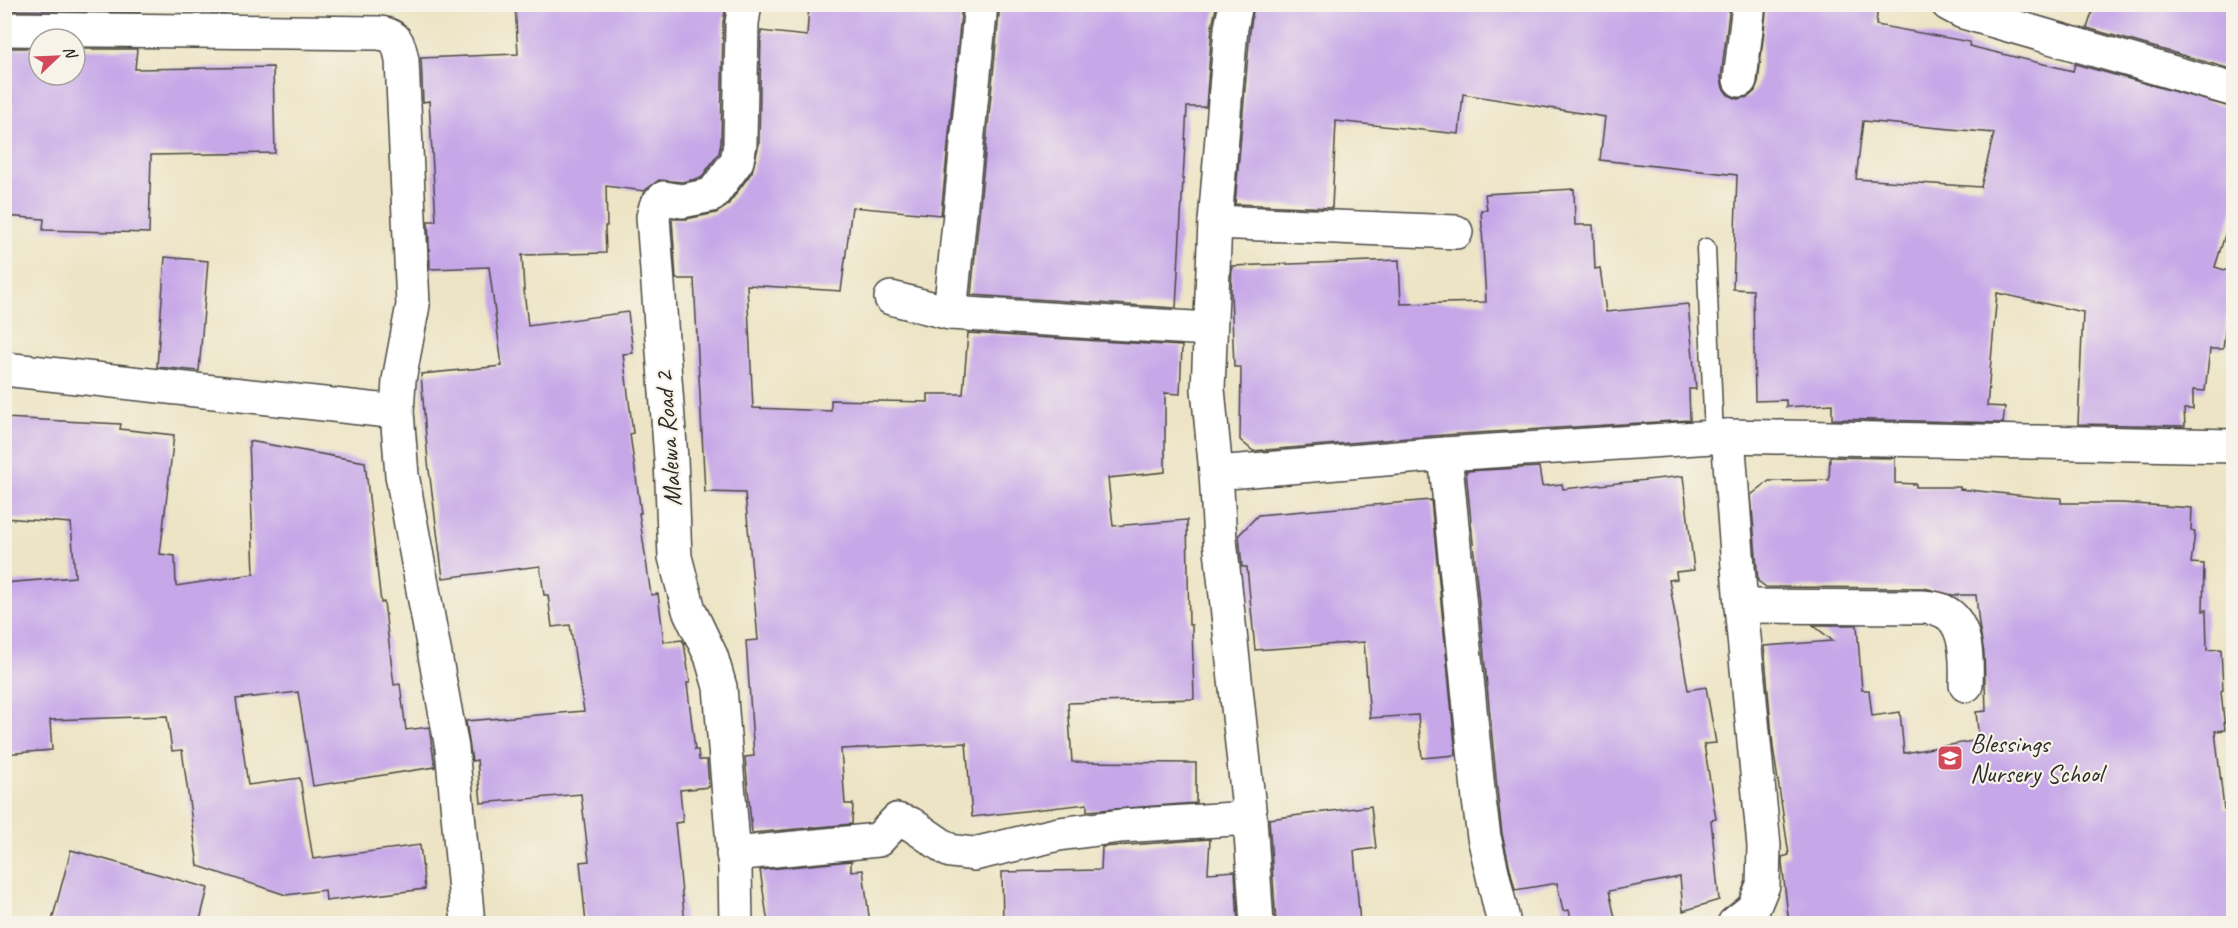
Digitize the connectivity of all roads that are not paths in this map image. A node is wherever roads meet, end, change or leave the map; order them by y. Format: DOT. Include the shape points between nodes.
graph roads {
  1 [pos="745,4"];
  2 [pos="981,4"];
  3 [pos="1236,4"];
  4 [pos="1749,4"];
  5 [pos="1948,4"];
  6 [pos="4,29"];
  7 [pos="1740,80"];
  8 [pos="2234,90"];
  9 [pos="1215,222"];
  10 [pos="1456,232"];
  11 [pos="1706,248"];
  12 [pos="891,298"];
  13 [pos="950,313"];
  14 [pos="1209,329"];
  15 [pos="4,369"];
  16 [pos="398,412"];
  17 [pos="1721,437"];
  18 [pos="2234,446"];
  19 [pos="1445,454"];
  20 [pos="1216,473"];
  21 [pos="1741,606"];
  22 [pos="1966,685"];
  23 [pos="1250,818"];
  24 [pos="733,854"];
  25 [pos="468,924"];
  26 [pos="736,924"];
  27 [pos="1257,924"];
  28 [pos="1504,924"];
  29 [pos="1734,924"];
  1 -- 24 [label="street, Malewa Road 2" via="740,144 736,161 712,195 682,201 664,198 656,206 653,218 675,557 689,609 711,656 720,687"];
  2 -- 13 [label="street"];
  3 -- 9 [label="street"];
  4 -- 7 [label="street"];
  5 -- 8 [label="street" via="1963,12"];
  6 -- 16 [label="street" via="379,33 396,40 402,60 413,305 399,380"];
  9 -- 10 [label="street"];
  9 -- 14 [label="street"];
  11 -- 17 [label="lane"];
  12 -- 13 [label="street"];
  13 -- 14 [label="street"];
  14 -- 20 [label="street" via="1208,389"];
  15 -- 16 [label="street"];
  16 -- 25 [label="street" via="402,475 452,748"];
  17 -- 18 [label="street"];
  17 -- 19 [label="street"];
  17 -- 21 [label="street"];
  19 -- 20 [label="street"];
  19 -- 28 [label="street" via="1479,800"];
  20 -- 23 [label="street"];
  21 -- 22 [label="street" via="1924,607 1944,611 1957,625 1967,649"];
  21 -- 29 [label="street" via="1764,846 1763,885 1753,909"];
  23 -- 24 [label="street" via="1059,834 974,854 950,851 911,824 897,820 878,840"];
  23 -- 27 [label="street"];
  24 -- 26 [label="street, Malewa Road 2"];
}
